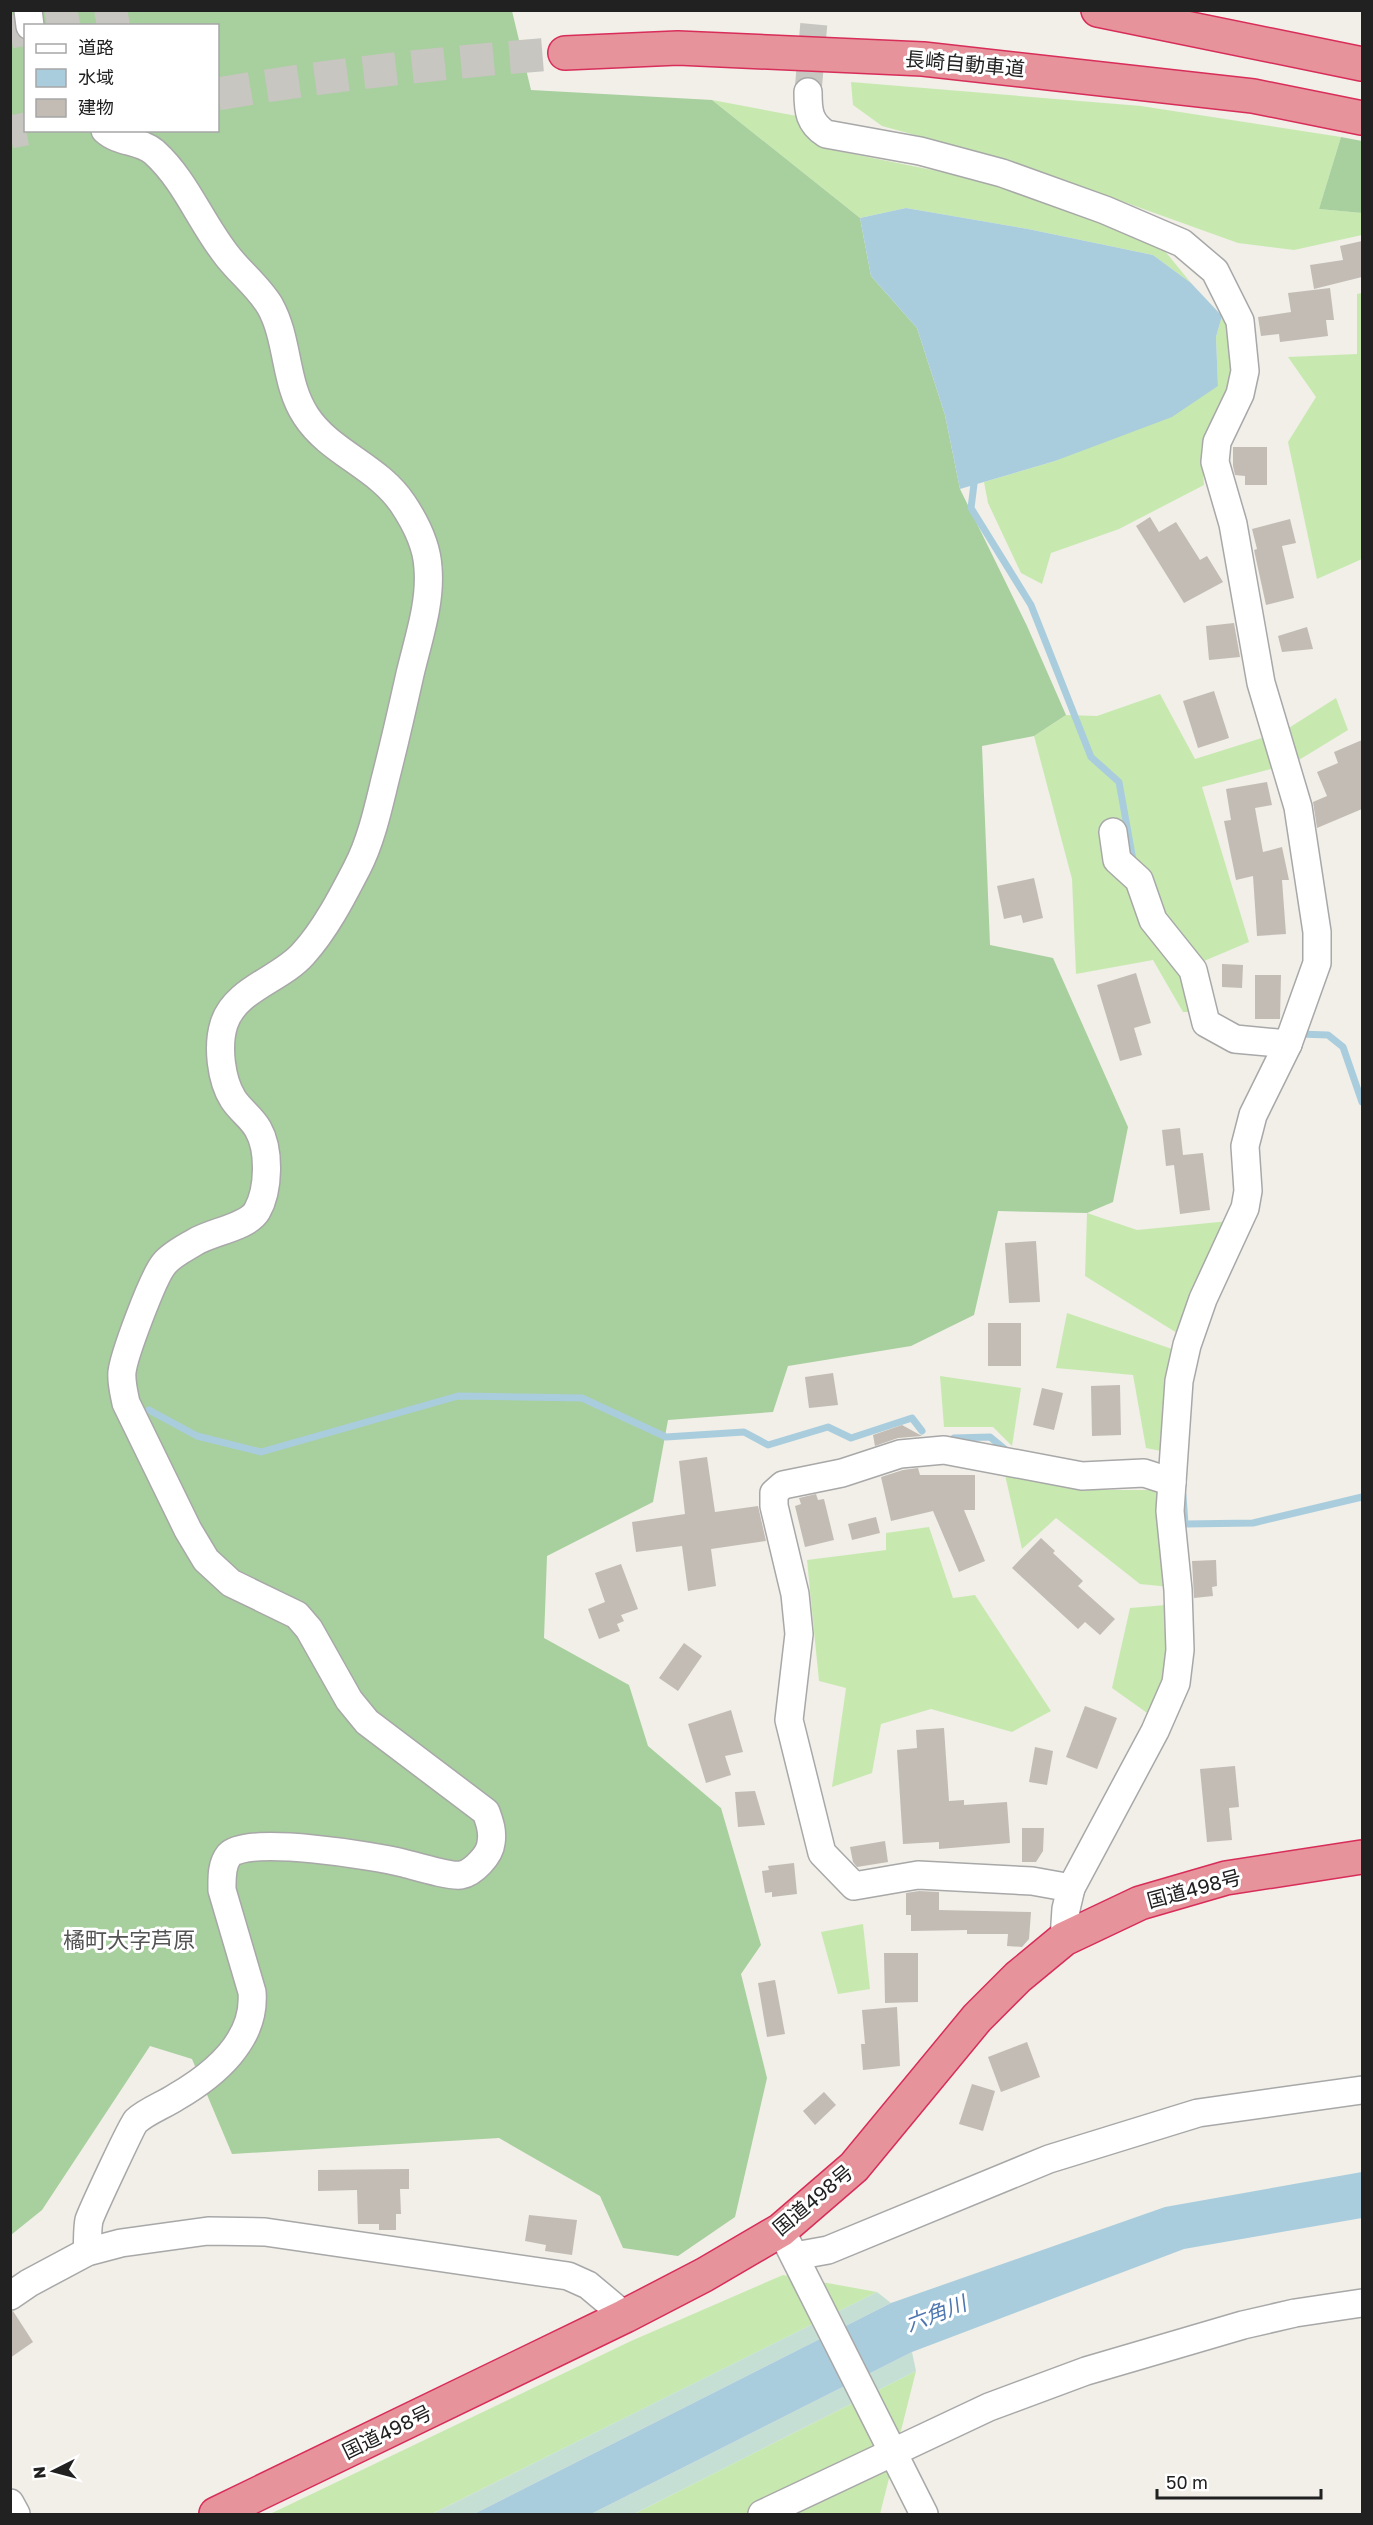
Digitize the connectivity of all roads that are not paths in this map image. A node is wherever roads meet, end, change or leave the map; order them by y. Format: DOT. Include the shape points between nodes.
graph roads {
  1 [pos="1098,10"];
  2 [pos="565,53"];
  3 [pos="1362,64"];
  4 [pos="808,92"];
  5 [pos="1362,118"];
  6 [pos="107,132"];
  7 [pos="1113,832"];
  8 [pos="1292,1033"];
  9 [pos="1172,1482"];
  10 [pos="1362,1857"];
  11 [pos="1071,1888"];
  12 [pos="1064,1939"];
  13 [pos="1362,2090"];
  14 [pos="792,2251"];
  15 [pos="87,2252"];
  16 [pos="10,2296"];
  17 [pos="1362,2303"];
  18 [pos="625,2316"];
  19 [pos="890,2450"];
  20 [pos="10,2503"];
  21 [pos="16,2514"];
  22 [pos="216,2514"];
  23 [pos="762,2514"];
  24 [pos="924,2514"];
  1 -- 3 [label="highway"];
  2 -- 5 [label="highway, 長崎自動車道" via="678,48 923,59 1253,96"];
  4 -- 8 [label="street" via="808,111 815,127 826,134 920,151 1002,173 1182,243 1215,271 1240,321 1245,371 1240,394 1217,442 1215,462 1233,524 1261,683 1298,807 1317,932 1317,963"];
  6 -- 15 [label="street" via="149,148 175,173 223,251 269,305 296,397 306,417 326,439 372,471 402,502 426,549 429,571 426,605 400,720 377,815 359,865 305,952 283,973 236,1002 224,1024 221,1051 226,1086 257,1126 264,1143 267,1179 257,1212 248,1220 198,1240 165,1262 154,1280 122,1371 123,1390 188,1530 206,1560 231,1583 297,1615 349,1700 367,1722 486,1812 491,1846 476,1868 461,1875 392,1860 273,1845 240,1848 229,1856 221,1873 222,1890 252,1992 254,2009 248,2030 208,2075 135,2121 89,2220"];
  7 -- 8 [label="street" via="1117,860 1139,880 1153,920 1193,970 1206,1023 1235,1039"];
  8 -- 9 [label="street" via="1253,1115 1245,1146 1245,1208 1187,1344 1179,1381"];
  9 -- 11 [label="street" via="1170,1511 1180,1650 1176,1683 1155,1731"];
  9 -- 11 [label="street" via="1144,1473 1082,1476 944,1450 900,1454 842,1473 783,1485 774,1493 795,1594 799,1634 789,1720 822,1852 854,1886 918,1875 1032,1881"];
  10 -- 12 [label="highway, 国道498号" via="1226,1878 1140,1903"];
  11 -- 12 [label="street"];
  12 -- 14 [label="highway, 国道498号" via="977,2018 854,2167"];
  13 -- 14 [label="street" via="1198,2113 1049,2159 828,2250"];
  14 -- 18 [label="highway, 国道498号" via="704,2275"];
  14 -- 19 [label="street"];
  15 -- 16 [label="street"];
  15 -- 18 [label="street" via="121,2243 208,2231 265,2232 568,2276 588,2285"];
  17 -- 19 [label="street" via="1295,2313 1147,2351 989,2407"];
  18 -- 22 [label="highway, 国道498号"];
  19 -- 23 [label="street"];
  19 -- 24 [label="street"];
  20 -- 21 [label="street"];
}
